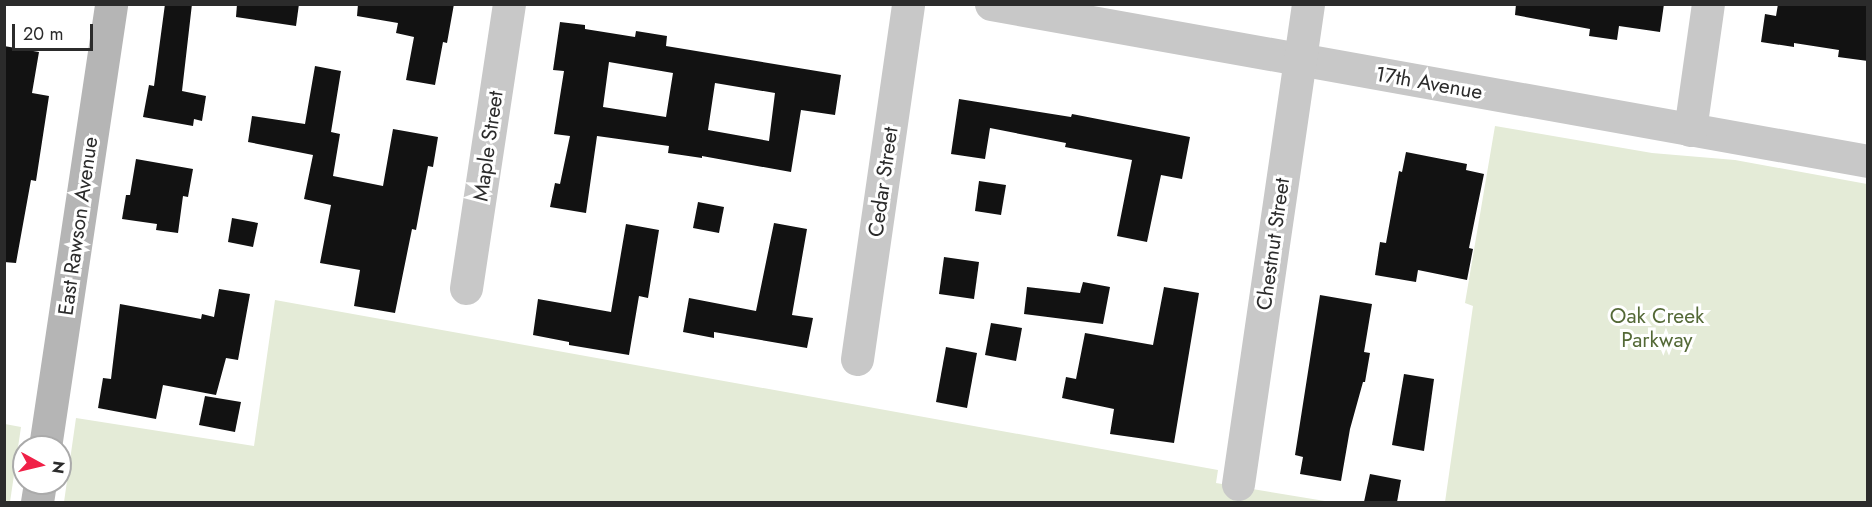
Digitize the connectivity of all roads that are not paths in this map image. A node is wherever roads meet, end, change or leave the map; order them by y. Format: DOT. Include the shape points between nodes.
graph roads {
  1 [pos="111,4"];
  2 [pos="509,4"];
  3 [pos="908,4"];
  4 [pos="991,4"];
  5 [pos="1308,4"];
  6 [pos="1708,4"];
  7 [pos="1300,60"];
  8 [pos="1690,130"];
  9 [pos="1868,161"];
  10 [pos="466,288"];
  11 [pos="857,359"];
  12 [pos="47,435"];
  13 [pos="1238,484"];
  1 -- 12 [label="main road, East Rawson Avenue"];
  2 -- 10 [label="street, Maple Street"];
  3 -- 11 [label="street, Cedar Street"];
  4 -- 7 [label="street, 17th Avenue"];
  5 -- 7 [label="street, Chestnut Street"];
  6 -- 8 [label="street"];
  7 -- 8 [label="street, 17th Avenue"];
  7 -- 13 [label="street, Chestnut Street"];
  8 -- 9 [label="street, 17th Avenue"];
}
